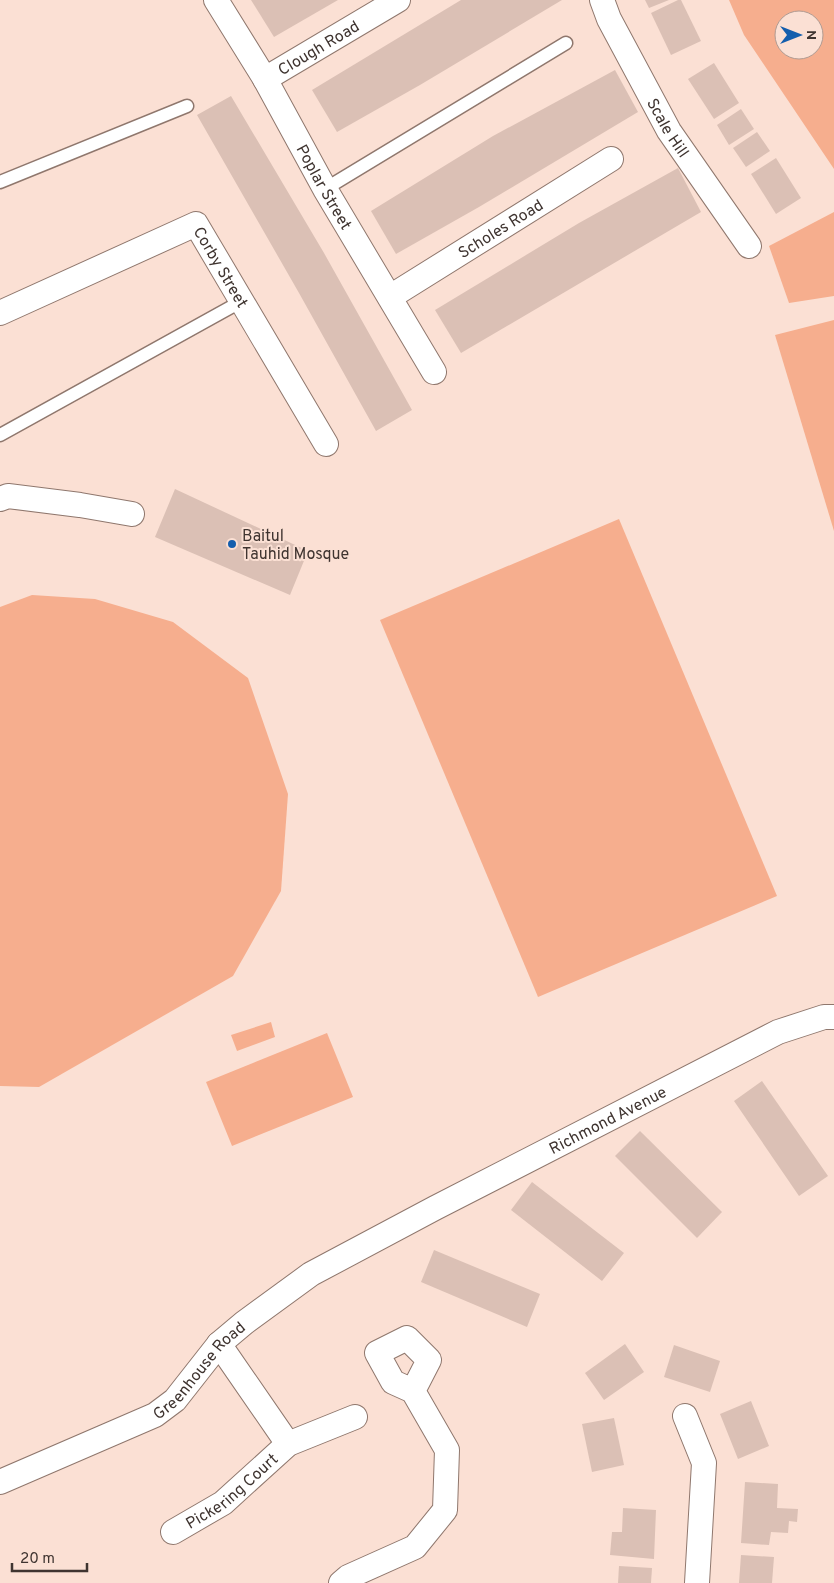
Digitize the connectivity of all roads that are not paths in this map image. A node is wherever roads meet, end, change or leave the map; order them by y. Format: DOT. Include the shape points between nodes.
graph roads {
  1 [pos="216,0"];
  2 [pos="398,0"];
  3 [pos="602,0"];
  4 [pos="566,43"];
  5 [pos="265,79"];
  6 [pos="187,106"];
  7 [pos="612,159"];
  8 [pos="0,182"];
  9 [pos="325,189"];
  10 [pos="748,246"];
  11 [pos="390,296"];
  12 [pos="242,301"];
  13 [pos="0,313"];
  14 [pos="434,372"];
  15 [pos="0,435"];
  16 [pos="326,444"];
  17 [pos="0,499"];
  18 [pos="132,514"];
  19 [pos="834,1017"];
  20 [pos="386,1234"];
  21 [pos="219,1344"];
  22 [pos="413,1391"];
  23 [pos="685,1416"];
  24 [pos="355,1417"];
  25 [pos="288,1444"];
  26 [pos="0,1482"];
  27 [pos="173,1532"];
  28 [pos="341,1583"];
  29 [pos="698,1583"];
  1 -- 5 [label="street, Poplar Street"];
  2 -- 5 [label="street, Clough Road"];
  3 -- 10 [label="street, Scale Hill" via="669,130"];
  4 -- 9 [label="lane"];
  5 -- 9 [label="street, Poplar Street"];
  6 -- 8 [label="lane"];
  7 -- 11 [label="street, Scholes Road"];
  9 -- 11 [label="street, Poplar Street"];
  11 -- 14 [label="street, Poplar Street"];
  12 -- 13 [label="street, Corby Street" via="196,224"];
  12 -- 15 [label="lane"];
  12 -- 16 [label="street, Corby Street"];
  17 -- 18 [label="street" via="8,496"];
  19 -- 20 [label="street, Richmond Avenue" via="824,1017 778,1032"];
  20 -- 21 [label="street, Greenhouse Road" via="311,1274"];
  21 -- 25 [label="street, Pickering Court"];
  21 -- 26 [label="street, Greenhouse Road" via="175,1400 155,1415"];
  22 -- 28 [label="street" via="447,1450 446,1510 415,1547"];
  23 -- 29 [label="street" via="704,1463"];
  24 -- 25 [label="street, Pickering Court"];
  25 -- 27 [label="street, Pickering Court" via="223,1503"];
}
